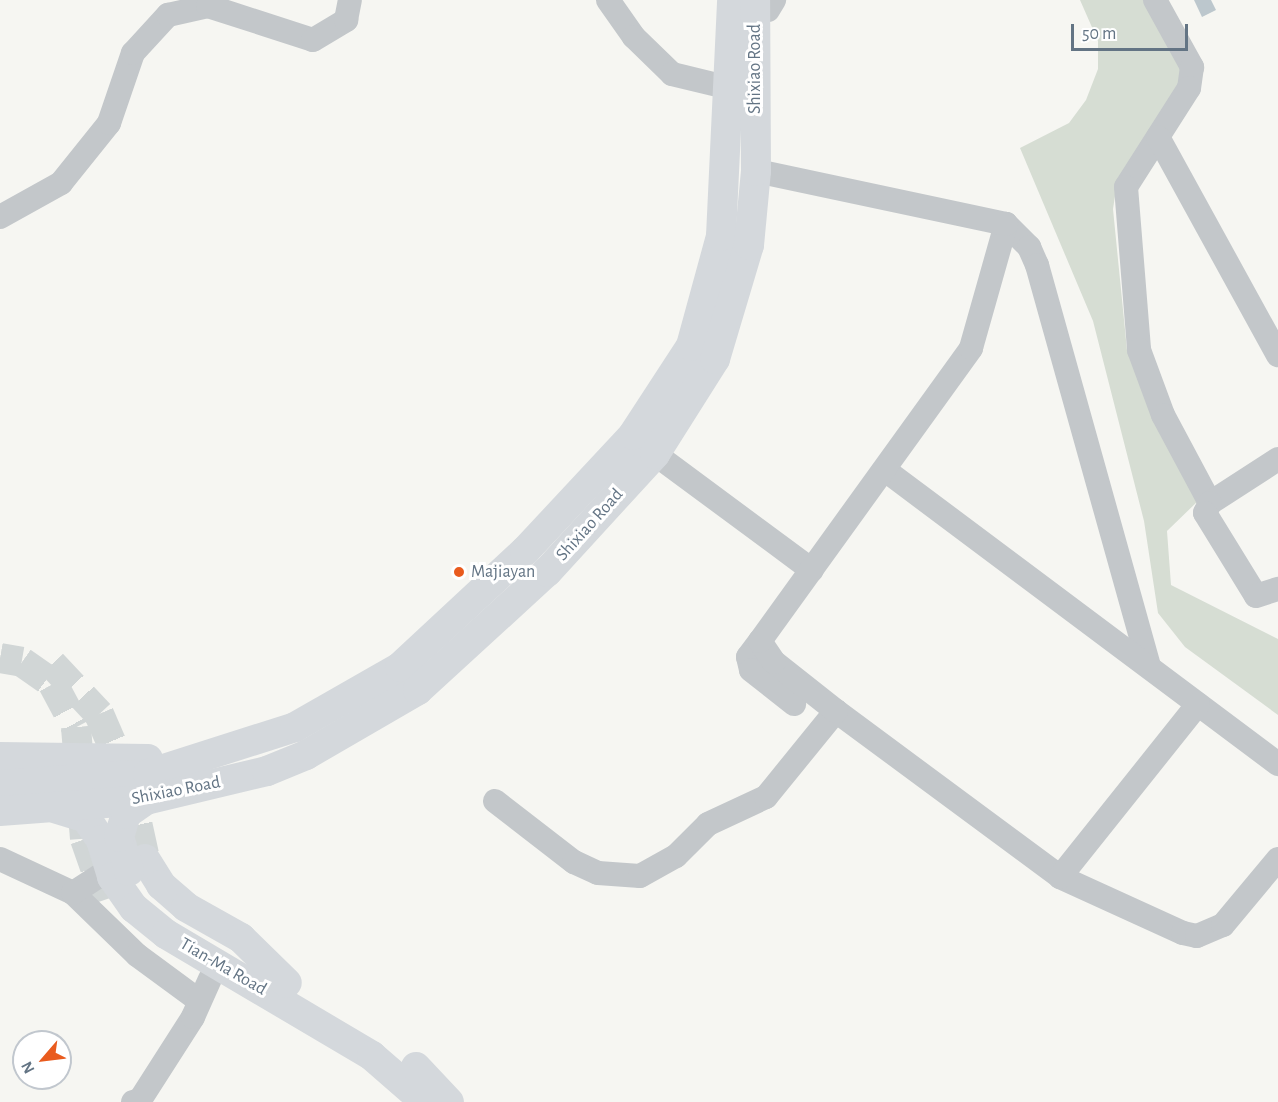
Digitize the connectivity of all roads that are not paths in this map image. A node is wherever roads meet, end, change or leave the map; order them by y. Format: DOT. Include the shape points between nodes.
graph roads {
  1 [pos="350,0"];
  2 [pos="608,0"];
  3 [pos="721,0"];
  4 [pos="732,0"];
  5 [pos="1155,0"];
  6 [pos="766,2"];
  7 [pos="744,57"];
  8 [pos="730,88"];
  9 [pos="1158,137"];
  10 [pos="756,171"];
  11 [pos="0,217"];
  12 [pos="1006,224"];
  13 [pos="1278,355"];
  14 [pos="655,454"];
  15 [pos="1276,465"];
  16 [pos="885,470"];
  17 [pos="1210,503"];
  18 [pos="812,570"];
  19 [pos="1278,589"];
  20 [pos="760,641"];
  21 [pos="1149,667"];
  22 [pos="794,704"];
  23 [pos="1198,704"];
  24 [pos="836,711"];
  25 [pos="0,758"];
  26 [pos="208,758"];
  27 [pos="1278,764"];
  28 [pos="0,785"];
  29 [pos="146,800"];
  30 [pos="495,801"];
  31 [pos="54,808"];
  32 [pos="0,811"];
  33 [pos="0,859"];
  34 [pos="145,859"];
  35 [pos="1278,859"];
  36 [pos="110,869"];
  37 [pos="1060,877"];
  38 [pos="74,893"];
  39 [pos="106,899"];
  40 [pos="203,989"];
  41 [pos="282,991"];
  42 [pos="133,1102"];
  43 [pos="425,1102"];
  44 [pos="449,1102"];
  1 -- 11 [label="street" via="346,20 313,40 208,6 168,15 133,53 109,123 61,183"];
  2 -- 8 [label="street" via="634,38 672,74"];
  3 -- 7 [label="street"];
  4 -- 7 [label="main road, Shixiao Road"];
  5 -- 9 [label="street" via="1192,67 1189,88"];
  6 -- 7 [label="main road, Shixiao Road"];
  7 -- 8 [label="main road, Shixiao Road"];
  7 -- 10 [label="main road, Shixiao Road"];
  8 -- 26 [label="main road, Shixiao Road" via="721,236 708,291 690,346 633,435 502,574 400,668 334,709"];
  9 -- 13 [label="street"];
  9 -- 17 [label="street" via="1126,187 1139,350 1163,415"];
  10 -- 12 [label="street"];
  10 -- 14 [label="main road, Shixiao Road" via="749,245 727,326 715,359"];
  12 -- 16 [label="street" via="971,348"];
  12 -- 21 [label="street" via="1037,265"];
  14 -- 18 [label="street"];
  14 -- 29 [label="main road, Shixiao Road" via="498,621 382,715 267,771"];
  15 -- 17 [label="street"];
  16 -- 18 [label="street"];
  16 -- 21 [label="street"];
  17 -- 19 [label="street" via="1206,520 1256,596"];
  18 -- 20 [label="street"];
  20 -- 22 [label="street" via="747,664"];
  20 -- 24 [label="street" via="774,662"];
  21 -- 23 [label="street"];
  23 -- 27 [label="street"];
  23 -- 37 [label="street"];
  24 -- 30 [label="street" via="766,796 708,824 676,856 640,876 598,873 574,862"];
  24 -- 37 [label="street"];
  25 -- 26 [label="main road"];
  26 -- 28 [label="main road, Shixiao Road" via="106,780"];
  29 -- 31 [label="main road, Shixiao Road"];
  29 -- 41 [label="main road, Tian-Ma Road" via="126,814 119,837 128,869 147,897 176,921"];
  31 -- 32 [label="main road, Shixiao Road"];
  31 -- 36 [label="main road, Tian-Ma Road" via="86,818 102,840"];
  33 -- 38 [label="street"];
  34 -- 41 [label="main road" via="161,885 186,907 241,938"];
  35 -- 37 [label="street" via="1223,924 1197,936"];
  36 -- 38 [label="street"];
  36 -- 41 [label="main road, Tian-Ma Road" via="134,908 166,934"];
  38 -- 40 [label="street" via="137,955"];
  39 -- 40 [label="main road"];
  40 -- 41 [label="main road"];
  40 -- 42 [label="street" via="192,1017"];
  41 -- 43 [label="main road, Tian-Ma Road" via="372,1056"];
  41 -- 44 [label="main road, Tian-Ma Road" via="383,1038"];
}
